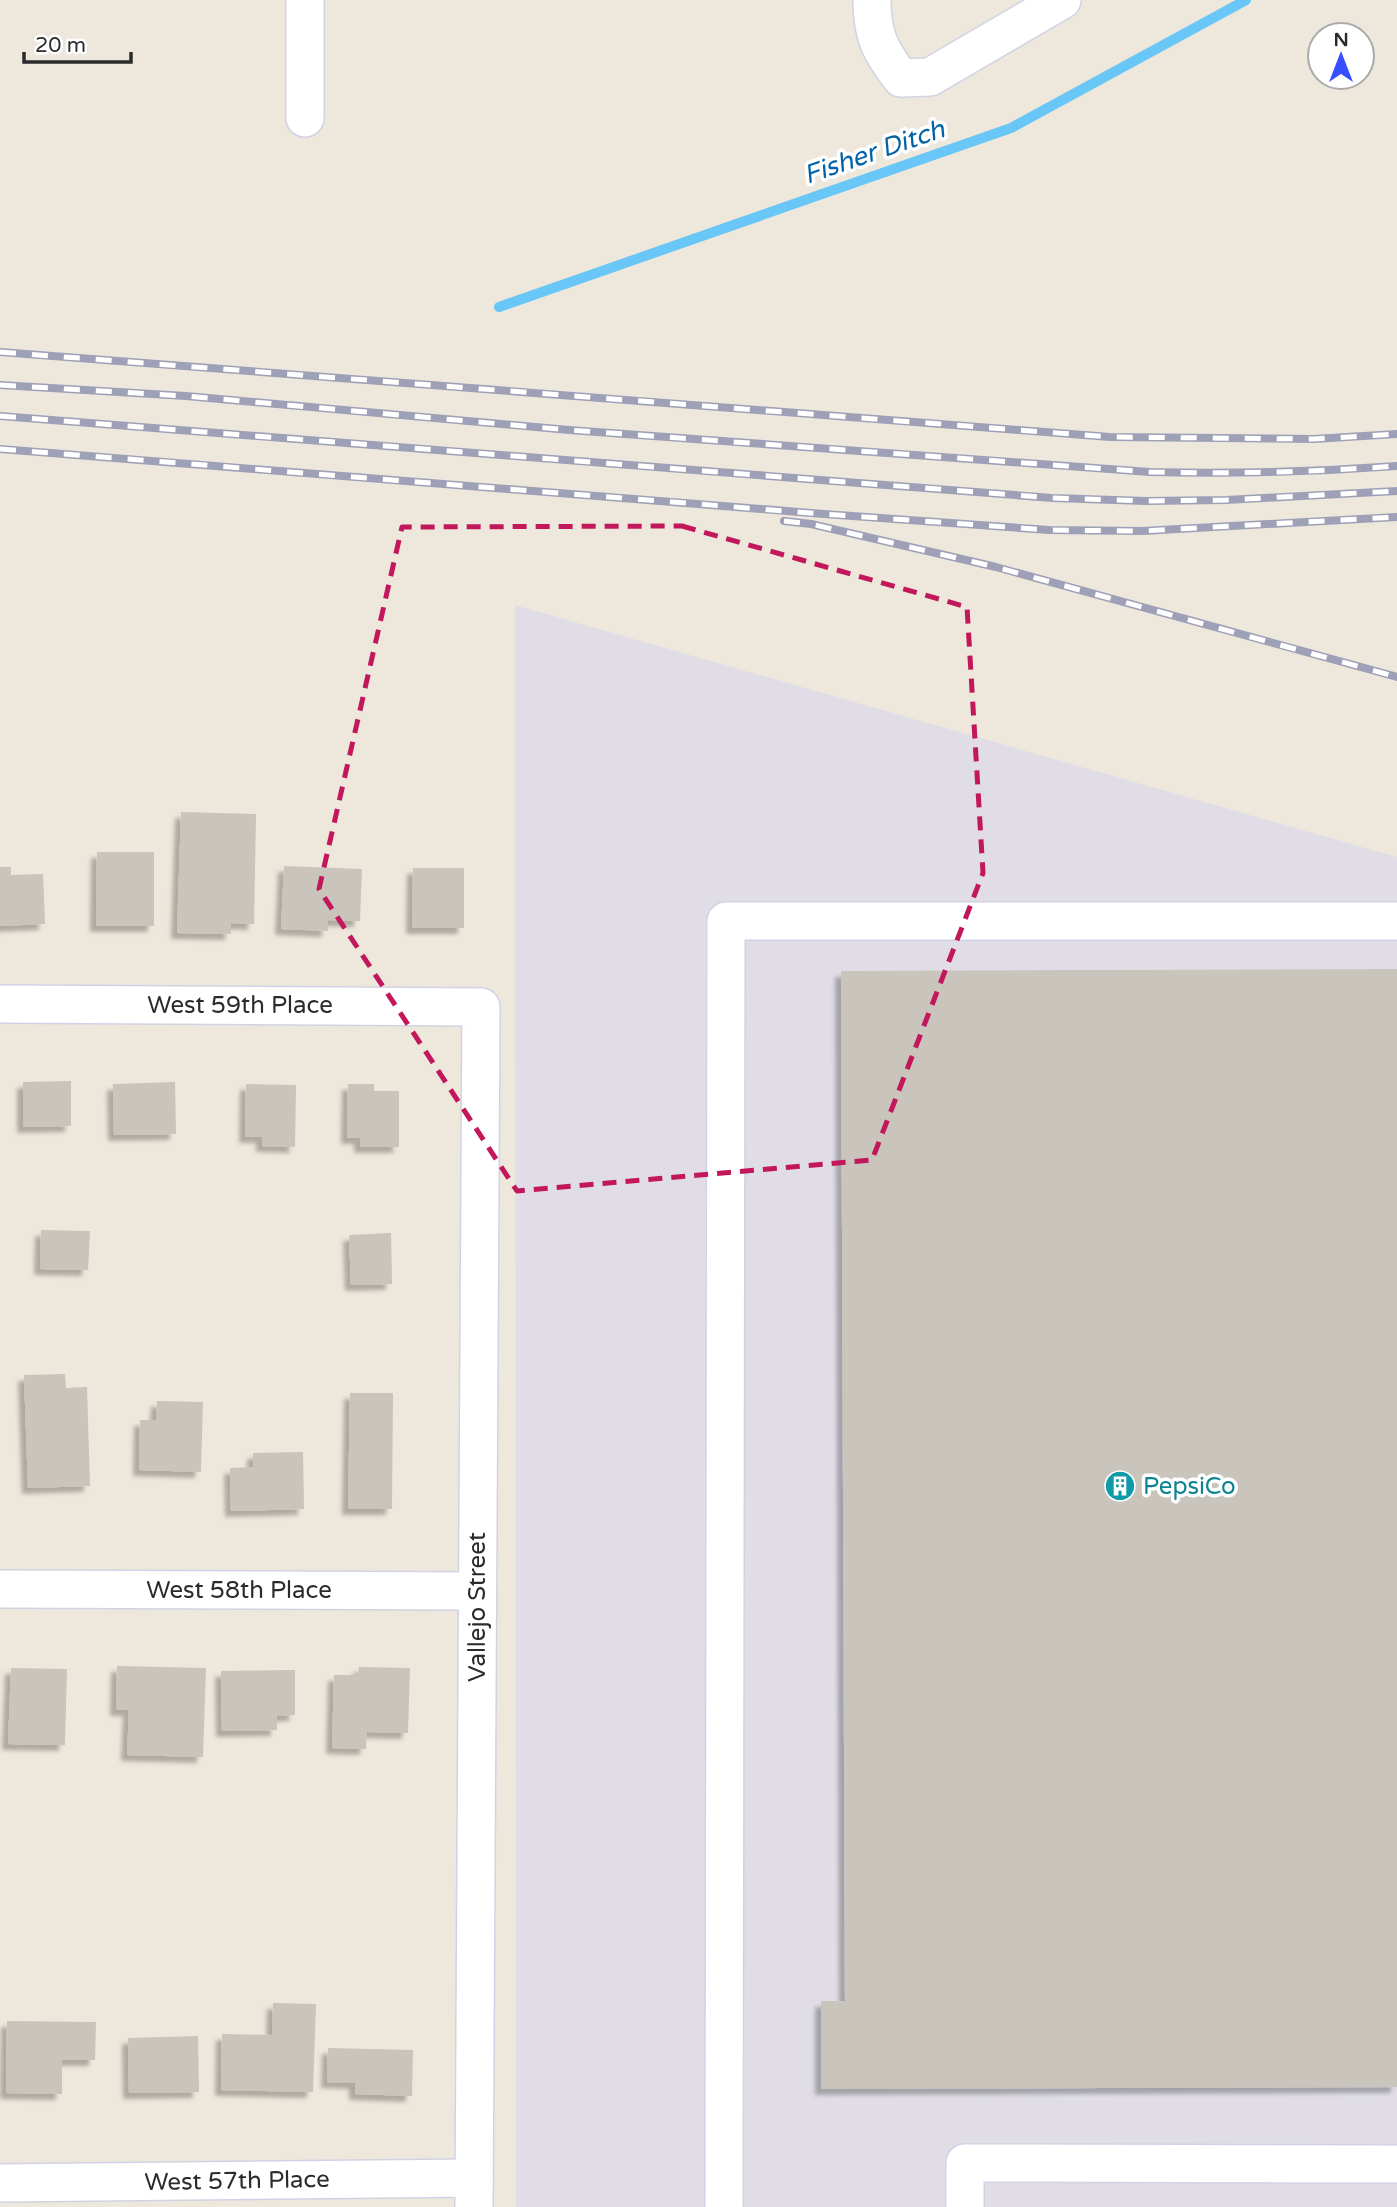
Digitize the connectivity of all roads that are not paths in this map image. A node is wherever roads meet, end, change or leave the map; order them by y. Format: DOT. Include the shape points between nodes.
graph roads {
  1 [pos="305,0"];
  2 [pos="872,0"];
  3 [pos="1062,0"];
  4 [pos="305,118"];
  5 [pos="1397,921"];
  6 [pos="0,1004"];
  7 [pos="481,1007"];
  8 [pos="0,1589"];
  9 [pos="477,1591"];
  10 [pos="1397,2164"];
  11 [pos="0,2183"];
  12 [pos="474,2192"];
  13 [pos="724,2207"];
  14 [pos="965,2207"];
  1 -- 4 [label="street"];
  2 -- 3 [label="street" via="872,26 883,55 901,78 930,77"];
  5 -- 13 [label="street" via="726,921"];
  6 -- 7 [label="street, West 59th Place"];
  7 -- 9 [label="street, Vallejo Street"];
  8 -- 9 [label="street, West 58th Place"];
  9 -- 12 [label="street, Vallejo Street"];
  10 -- 14 [label="street" via="965,2163"];
  11 -- 12 [label="street, West 57th Place"];
}
